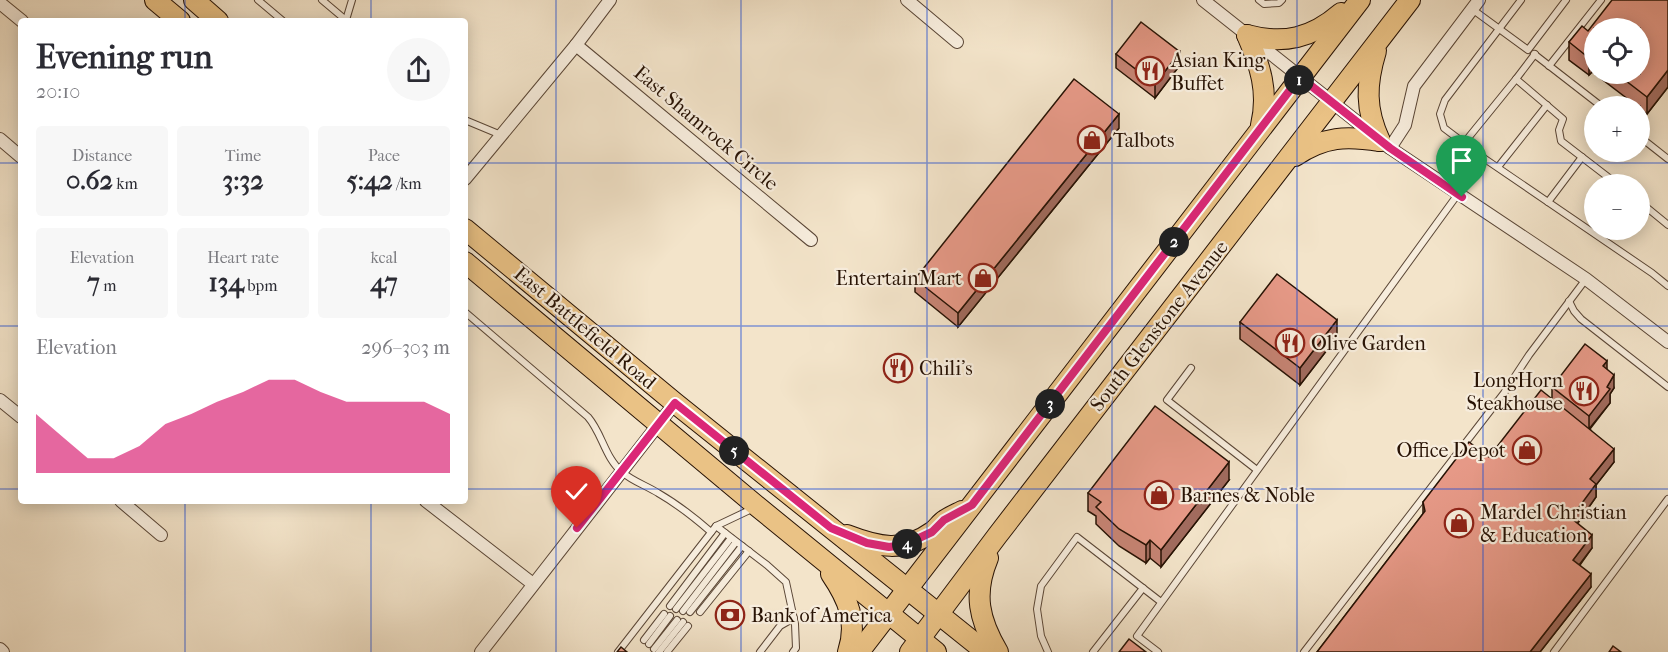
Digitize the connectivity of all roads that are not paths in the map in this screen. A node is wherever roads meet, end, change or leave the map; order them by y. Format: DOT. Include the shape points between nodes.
graph roads {
  1 [pos="155,0"];
  2 [pos="194,0"];
  3 [pos="258,0"];
  4 [pos="322,0"];
  5 [pos="352,0"];
  6 [pos="610,0"];
  7 [pos="907,0"];
  8 [pos="1203,0"];
  9 [pos="1259,0"];
  10 [pos="1282,0"];
  11 [pos="1358,0"];
  12 [pos="1410,0"];
  13 [pos="1521,0"];
  14 [pos="1566,0"];
  15 [pos="1601,0"];
  16 [pos="0,3"];
  17 [pos="1476,5"];
  18 [pos="18,18"];
  19 [pos="176,18"];
  20 [pos="215,18"];
  21 [pos="279,18"];
  22 [pos="343,18"];
  23 [pos="347,18"];
  24 [pos="1499,29"];
  25 [pos="1247,35"];
  26 [pos="1380,39"];
  27 [pos="957,42"];
  28 [pos="576,45"];
  29 [pos="1528,50"];
  30 [pos="1535,54"];
  31 [pos="1549,66"];
  32 [pos="1300,77"];
  33 [pos="1516,79"];
  34 [pos="1588,96"];
  35 [pos="1331,102"];
  36 [pos="1547,105"];
  37 [pos="468,121"];
  38 [pos="1259,131"];
  39 [pos="501,135"];
  40 [pos="0,139"];
  41 [pos="1464,143"];
  42 [pos="1385,145"];
  43 [pos="1650,145"];
  44 [pos="18,154"];
  45 [pos="1582,157"];
  46 [pos="1668,159"];
  47 [pos="1285,162"];
  48 [pos="1498,167"];
  49 [pos="1604,174"];
  50 [pos="468,175"];
  51 [pos="1458,194"];
  52 [pos="1548,202"];
  53 [pos="1650,210"];
  54 [pos="1668,225"];
  55 [pos="468,231"];
  56 [pos="811,240"];
  57 [pos="468,265"];
  58 [pos="1586,279"];
  59 [pos="1668,286"];
  60 [pos="1569,301"];
  61 [pos="468,315"];
  62 [pos="1668,342"];
  63 [pos="1191,368"];
  64 [pos="1668,387"];
  65 [pos="0,400"];
  66 [pos="675,403"];
  67 [pos="18,415"];
  68 [pos="659,424"];
  69 [pos="1257,470"];
  70 [pos="621,472"];
  71 [pos="1668,499"];
  72 [pos="125,504"];
  73 [pos="430,504"];
  74 [pos="972,505"];
  75 [pos="758,507"];
  76 [pos="716,526"];
  77 [pos="831,528"];
  78 [pos="711,532"];
  79 [pos="161,535"];
  80 [pos="997,536"];
  81 [pos="734,540"];
  82 [pos="749,551"];
  83 [pos="819,558"];
  84 [pos="533,584"];
  85 [pos="1143,588"];
  86 [pos="906,590"];
  87 [pos="1161,602"];
  88 [pos="700,612"];
  89 [pos="888,614"];
  90 [pos="939,614"];
  91 [pos="794,618"];
  92 [pos="676,620"];
  93 [pos="634,631"];
  94 [pos="915,646"];
  95 [pos="653,647"];
  96 [pos="481,652"];
  97 [pos="618,652"];
  98 [pos="667,652"];
  99 [pos="760,652"];
  100 [pos="793,652"];
  101 [pos="848,652"];
  102 [pos="859,652"];
  103 [pos="936,652"];
  104 [pos="986,652"];
  105 [pos="998,652"];
  106 [pos="1048,652"];
  107 [pos="1093,652"];
  108 [pos="1158,652"];
  109 [pos="1304,652"];
  110 [pos="1554,652"];
  1 -- 19 [label="main road"];
  2 -- 20 [label="main road"];
  3 -- 21 [label="lane"];
  4 -- 22 [label="lane"];
  5 -- 23 [label="lane"];
  6 -- 28 [label="street"];
  7 -- 27 [label="street"];
  8 -- 25 [label="street"];
  9 -- 10 [label="lane" via="1264,4"];
  11 -- 25 [label="main road" via="1306,35 1276,40"];
  11 -- 32 [label="main road, South Glenstone Avenue"];
  12 -- 26 [label="main road, South Glenstone Avenue"];
  13 -- 24 [label="lane"];
  14 -- 29 [label="lane"];
  15 -- 31 [label="lane"];
  16 -- 18 [label="street"];
  17 -- 24 [label="lane"];
  17 -- 42 [label="street" via="1414,86 1405,125"];
  24 -- 29 [label="lane"];
  24 -- 41 [label="lane" via="1445,100 1440,114 1444,128"];
  25 -- 32 [label="street"];
  25 -- 38 [label="main road" via="1256,56 1265,100"];
  26 -- 35 [label="main road, South Glenstone Avenue"];
  26 -- 42 [label="main road" via="1368,98 1372,124"];
  28 -- 39 [label="street"];
  28 -- 56 [label="street, East Shamrock Circle"];
  29 -- 30 [label="lane"];
  30 -- 31 [label="lane"];
  30 -- 33 [label="lane"];
  31 -- 34 [label="lane"];
  32 -- 35 [label="street"];
  32 -- 38 [label="main road, South Glenstone Avenue"];
  33 -- 36 [label="lane"];
  33 -- 41 [label="lane"];
  35 -- 42 [label="street"];
  35 -- 47 [label="main road, South Glenstone Avenue"];
  36 -- 45 [label="lane" via="1563,119 1558,130 1562,141"];
  36 -- 48 [label="lane"];
  37 -- 39 [label="lane"];
  38 -- 74 [label="main road, South Glenstone Avenue"];
  39 -- 50 [label="street"];
  40 -- 44 [label="street"];
  41 -- 48 [label="lane"];
  42 -- 47 [label="main road" via="1354,137 1329,140"];
  42 -- 51 [label="street"];
  43 -- 46 [label="lane"];
  45 -- 49 [label="lane"];
  45 -- 52 [label="lane"];
  47 -- 80 [label="main road, South Glenstone Avenue"];
  48 -- 52 [label="lane"];
  51 -- 58 [label="street"];
  51 -- 69 [label="lane"];
  52 -- 59 [label="lane"];
  53 -- 54 [label="lane"];
  55 -- 66 [label="main road, East Battlefield Road"];
  57 -- 68 [label="main road, East Battlefield Road"];
  58 -- 60 [label="lane"];
  58 -- 62 [label="street"];
  60 -- 64 [label="lane" via="1581,319"];
  60 -- 109 [label="lane" via="1504,393"];
  61 -- 70 [label="lane" via="594,423"];
  63 -- 69 [label="lane" via="1167,400"];
  65 -- 67 [label="street"];
  66 -- 68 [label="street"];
  66 -- 77 [label="main road, East Battlefield Road"];
  68 -- 70 [label="street"];
  68 -- 75 [label="main road, East Battlefield Road"];
  69 -- 87 [label="lane"];
  70 -- 78 [label="lane" via="661,495"];
  70 -- 84 [label="street"];
  71 -- 110 [label="lane"];
  72 -- 79 [label="street"];
  73 -- 84 [label="street"];
  74 -- 77 [label="main road" via="904,545 867,543"];
  74 -- 86 [label="main road, South Glenstone Avenue"];
  75 -- 76 [label="lane"];
  75 -- 83 [label="main road, East Battlefield Road"];
  76 -- 78 [label="lane"];
  76 -- 81 [label="lane"];
  77 -- 86 [label="main road, East Battlefield Road"];
  78 -- 93 [label="lane"];
  80 -- 90 [label="main road, South Glenstone Avenue"];
  80 -- 105 [label="main road" via="979,589 983,625"];
  81 -- 81 [label="lane" via="680,610"];
  81 -- 82 [label="lane"];
  82 -- 88 [label="lane"];
  82 -- 91 [label="lane" via="786,582"];
  83 -- 89 [label="main road, East Battlefield Road"];
  83 -- 101 [label="main road" via="851,614 853,630"];
  84 -- 96 [label="street"];
  85 -- 87 [label="lane"];
  85 -- 106 [label="lane" via="1077,537 1041,586 1037,609"];
  85 -- 107 [label="lane"];
  86 -- 89 [label="main road, South Glenstone Avenue"];
  86 -- 90 [label="main road, East Battlefield Road"];
  87 -- 108 [label="lane" via="1137,636"];
  89 -- 94 [label="main road, East Battlefield Road"];
  89 -- 102 [label="main road, South Glenstone Avenue"];
  90 -- 94 [label="main road, South Glenstone Avenue"];
  90 -- 104 [label="main road, East Battlefield Road"];
  91 -- 99 [label="lane" via="780,626"];
  91 -- 100 [label="lane"];
  92 -- 95 [label="lane"];
  92 -- 95 [label="lane"];
  92 -- 98 [label="lane"];
  93 -- 95 [label="lane"];
  93 -- 97 [label="lane"];
  94 -- 103 [label="main road, East Battlefield Road"];
}
